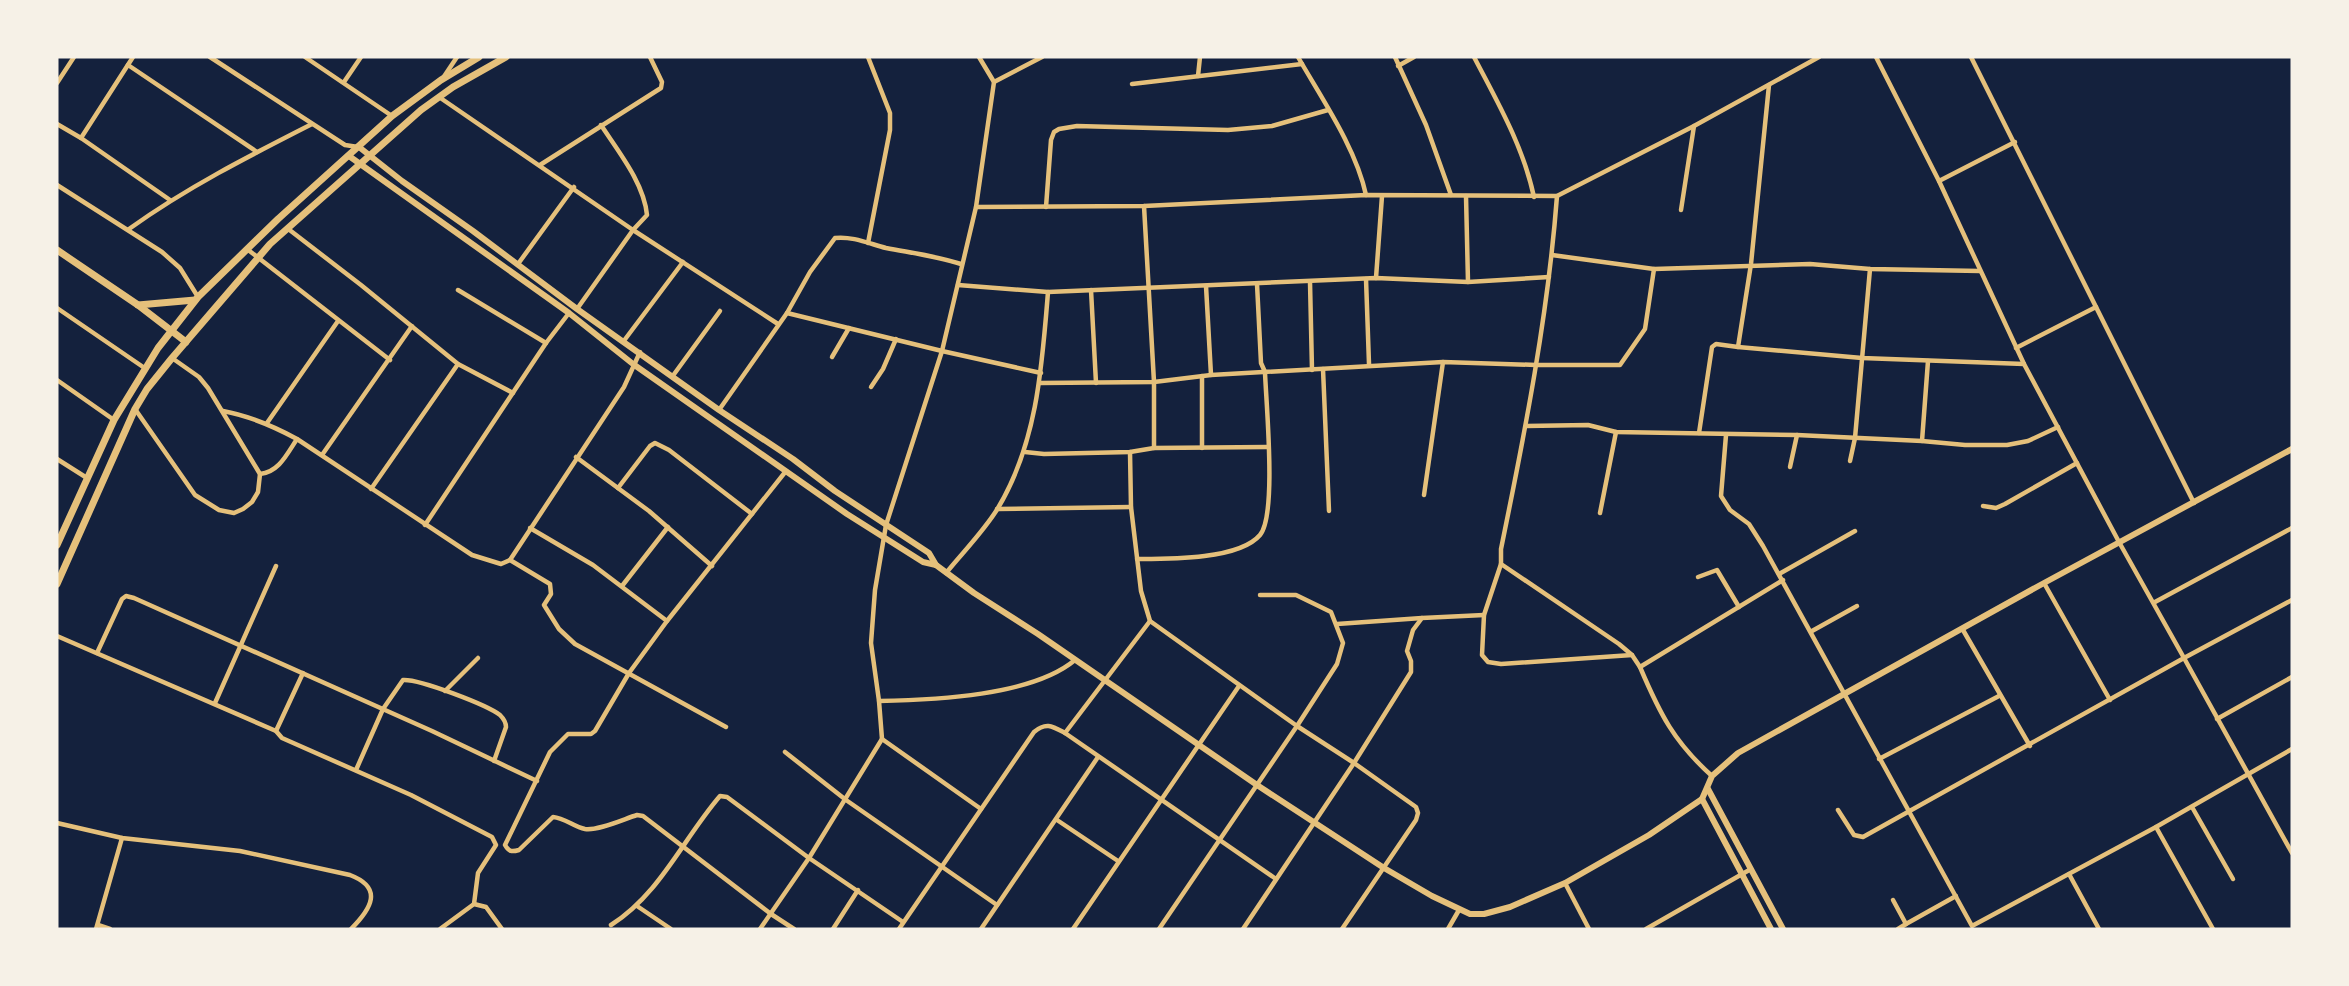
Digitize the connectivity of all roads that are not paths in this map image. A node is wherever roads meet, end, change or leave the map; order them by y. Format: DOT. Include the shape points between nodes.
graph roads {
  1 [pos="75,57"];
  2 [pos="133,57"];
  3 [pos="210,57"];
  4 [pos="305,57"];
  5 [pos="361,57"];
  6 [pos="457,57"];
  7 [pos="478,57"];
  8 [pos="506,57"];
  9 [pos="650,57"];
  10 [pos="868,57"];
  11 [pos="979,57"];
  12 [pos="1042,57"];
  13 [pos="1200,57"];
  14 [pos="1299,57"];
  15 [pos="1395,57"];
  16 [pos="1414,57"];
  17 [pos="1473,57"];
  18 [pos="1820,57"];
  19 [pos="1876,57"];
  20 [pos="1971,57"];
  21 [pos="1302,64"];
  22 [pos="128,65"];
  23 [pos="1398,66"];
  24 [pos="1198,76"];
  25 [pos="441,80"];
  26 [pos="344,82"];
  27 [pos="994,82"];
  28 [pos="57,83"];
  29 [pos="1132,84"];
  30 [pos="1769,85"];
  31 [pos="439,97"];
  32 [pos="1328,110"];
  33 [pos="392,116"];
  34 [pos="57,124"];
  35 [pos="312,124"];
  36 [pos="601,125"];
  37 [pos="1694,126"];
  38 [pos="81,138"];
  39 [pos="2015,142"];
  40 [pos="345,145"];
  41 [pos="358,147"];
  42 [pos="257,152"];
  43 [pos="369,155"];
  44 [pos="349,156"];
  45 [pos="360,164"];
  46 [pos="540,165"];
  47 [pos="1939,181"];
  48 [pos="57,185"];
  49 [pos="574,188"];
  50 [pos="1366,195"];
  51 [pos="1451,195"];
  52 [pos="1382,196"];
  53 [pos="1466,196"];
  54 [pos="1557,196"];
  55 [pos="1533,197"];
  56 [pos="170,200"];
  57 [pos="1144,206"];
  58 [pos="976,207"];
  59 [pos="1046,207"];
  60 [pos="1681,210"];
  61 [pos="287,228"];
  62 [pos="129,229"];
  63 [pos="633,230"];
  64 [pos="868,243"];
  65 [pos="248,249"];
  66 [pos="57,250"];
  67 [pos="1552,255"];
  68 [pos="258,257"];
  69 [pos="683,262"];
  70 [pos="518,264"];
  71 [pos="961,264"];
  72 [pos="1751,264"];
  73 [pos="1654,269"];
  74 [pos="1870,269"];
  75 [pos="1980,271"];
  76 [pos="1549,277"];
  77 [pos="1376,278"];
  78 [pos="1366,279"];
  79 [pos="1310,282"];
  80 [pos="1468,282"];
  81 [pos="1257,284"];
  82 [pos="958,285"];
  83 [pos="1206,286"];
  84 [pos="1147,289"];
  85 [pos="458,290"];
  86 [pos="1091,290"];
  87 [pos="1048,292"];
  88 [pos="197,298"];
  89 [pos="138,305"];
  90 [pos="2096,307"];
  91 [pos="57,308"];
  92 [pos="577,309"];
  93 [pos="720,311"];
  94 [pos="569,313"];
  95 [pos="788,313"];
  96 [pos="338,321"];
  97 [pos="778,324"];
  98 [pos="412,326"];
  99 [pos="849,328"];
  100 [pos="171,331"];
  101 [pos="896,339"];
  102 [pos="186,342"];
  103 [pos="624,342"];
  104 [pos="546,343"];
  105 [pos="1738,347"];
  106 [pos="2016,348"];
  107 [pos="942,351"];
  108 [pos="640,352"];
  109 [pos="832,357"];
  110 [pos="172,358"];
  111 [pos="1862,358"];
  112 [pos="390,360"];
  113 [pos="1443,362"];
  114 [pos="1928,362"];
  115 [pos="458,364"];
  116 [pos="633,364"];
  117 [pos="1369,364"];
  118 [pos="2024,364"];
  119 [pos="1536,365"];
  120 [pos="146,369"];
  121 [pos="1323,369"];
  122 [pos="1312,370"];
  123 [pos="1265,372"];
  124 [pos="1041,373"];
  125 [pos="1211,375"];
  126 [pos="1202,376"];
  127 [pos="672,377"];
  128 [pos="57,380"];
  129 [pos="1096,382"];
  130 [pos="1154,382"];
  131 [pos="1040,383"];
  132 [pos="871,387"];
  133 [pos="513,393"];
  134 [pos="135,409"];
  135 [pos="719,410"];
  136 [pos="223,411"];
  137 [pos="114,420"];
  138 [pos="267,423"];
  139 [pos="1526,426"];
  140 [pos="2058,427"];
  141 [pos="1616,432"];
  142 [pos="1699,432"];
  143 [pos="1726,435"];
  144 [pos="1797,435"];
  145 [pos="1855,438"];
  146 [pos="297,440"];
  147 [pos="1922,441"];
  148 [pos="1267,447"];
  149 [pos="1154,448"];
  150 [pos="1202,448"];
  151 [pos="2292,449"];
  152 [pos="1025,452"];
  153 [pos="1130,452"];
  154 [pos="322,456"];
  155 [pos="576,457"];
  156 [pos="57,459"];
  157 [pos="1850,461"];
  158 [pos="2077,463"];
  159 [pos="1790,467"];
  160 [pos="786,471"];
  161 [pos="260,474"];
  162 [pos="87,478"];
  163 [pos="618,488"];
  164 [pos="371,489"];
  165 [pos="1424,495"];
  166 [pos="2194,504"];
  167 [pos="1983,506"];
  168 [pos="1131,507"];
  169 [pos="997,509"];
  170 [pos="1329,511"];
  171 [pos="1600,513"];
  172 [pos="752,514"];
  173 [pos="425,525"];
  174 [pos="886,525"];
  175 [pos="668,527"];
  176 [pos="530,528"];
  177 [pos="2292,528"];
  178 [pos="1855,531"];
  179 [pos="884,536"];
  180 [pos="2119,542"];
  181 [pos="57,545"];
  182 [pos="1137,559"];
  183 [pos="510,560"];
  184 [pos="1501,564"];
  185 [pos="936,565"];
  186 [pos="276,566"];
  187 [pos="712,566"];
  188 [pos="946,573"];
  189 [pos="1779,574"];
  190 [pos="1698,577"];
  191 [pos="1783,580"];
  192 [pos="2044,583"];
  193 [pos="57,584"];
  194 [pos="622,586"];
  195 [pos="1260,595"];
  196 [pos="2292,600"];
  197 [pos="2155,602"];
  198 [pos="1857,606"];
  199 [pos="1739,607"];
  200 [pos="1484,615"];
  201 [pos="1422,618"];
  202 [pos="667,621"];
  203 [pos="1150,621"];
  204 [pos="1337,624"];
  205 [pos="1963,630"];
  206 [pos="1812,631"];
  207 [pos="57,636"];
  208 [pos="240,644"];
  209 [pos="97,653"];
  210 [pos="1632,655"];
  211 [pos="478,658"];
  212 [pos="2184,658"];
  213 [pos="1075,660"];
  214 [pos="1640,667"];
  215 [pos="303,673"];
  216 [pos="629,673"];
  217 [pos="2292,677"];
  218 [pos="1105,680"];
  219 [pos="1239,686"];
  220 [pos="445,691"];
  221 [pos="1844,694"];
  222 [pos="1999,696"];
  223 [pos="2110,700"];
  224 [pos="879,701"];
  225 [pos="215,703"];
  226 [pos="383,709"];
  227 [pos="2217,718"];
  228 [pos="1297,726"];
  229 [pos="726,727"];
  230 [pos="276,731"];
  231 [pos="1065,733"];
  232 [pos="882,739"];
  233 [pos="1198,746"];
  234 [pos="2030,746"];
  235 [pos="2292,748"];
  236 [pos="785,752"];
  237 [pos="1098,757"];
  238 [pos="1879,759"];
  239 [pos="494,761"];
  240 [pos="1354,763"];
  241 [pos="356,770"];
  242 [pos="2247,773"];
  243 [pos="1712,776"];
  244 [pos="537,781"];
  245 [pos="1257,785"];
  246 [pos="1708,789"];
  247 [pos="1702,799"];
  248 [pos="846,800"];
  249 [pos="1161,800"];
  250 [pos="2192,807"];
  251 [pos="981,809"];
  252 [pos="1838,810"];
  253 [pos="1909,813"];
  254 [pos="1057,820"];
  255 [pos="57,823"];
  256 [pos="1315,823"];
  257 [pos="2156,827"];
  258 [pos="122,838"];
  259 [pos="1219,840"];
  260 [pos="496,845"];
  261 [pos="505,845"];
  262 [pos="684,848"];
  263 [pos="2292,853"];
  264 [pos="810,858"];
  265 [pos="1119,861"];
  266 [pos="942,866"];
  267 [pos="1384,868"];
  268 [pos="1751,869"];
  269 [pos="1742,874"];
  270 [pos="2069,874"];
  271 [pos="1276,879"];
  272 [pos="2233,879"];
  273 [pos="1565,883"];
  274 [pos="858,890"];
  275 [pos="1956,896"];
  276 [pos="1893,900"];
  277 [pos="474,904"];
  278 [pos="997,905"];
  279 [pos="637,906"];
  280 [pos="1459,910"];
  281 [pos="771,914"];
  282 [pos="903,922"];
  283 [pos="1906,924"];
  284 [pos="611,925"];
  285 [pos="97,927"];
  286 [pos="1973,927"];
  287 [pos="110,929"];
  288 [pos="351,929"];
  289 [pos="440,929"];
  290 [pos="502,929"];
  291 [pos="671,929"];
  292 [pos="760,929"];
  293 [pos="794,929"];
  294 [pos="833,929"];
  295 [pos="899,929"];
  296 [pos="981,929"];
  297 [pos="1073,929"];
  298 [pos="1159,929"];
  299 [pos="1243,929"];
  300 [pos="1342,929"];
  301 [pos="1448,929"];
  302 [pos="1589,929"];
  303 [pos="1646,929"];
  304 [pos="1771,929"];
  305 [pos="1783,929"];
  306 [pos="1898,929"];
  307 [pos="2099,929"];
  308 [pos="2213,929"];
  1 -- 28 [label="street"];
  2 -- 22 [label="street"];
  3 -- 35 [label="street"];
  4 -- 26 [label="street"];
  5 -- 26 [label="street"];
  6 -- 25 [label="street"];
  7 -- 25 [label="main road"];
  8 -- 31 [label="main road"];
  9 -- 36 [label="street" via="661,88"];
  10 -- 64 [label="street" via="890,113"];
  11 -- 27 [label="street"];
  12 -- 27 [label="street"];
  13 -- 24 [label="street"];
  14 -- 21 [label="street"];
  15 -- 23 [label="street"];
  16 -- 23 [label="street"];
  17 -- 55 [label="street" via="1527,167"];
  18 -- 30 [label="street"];
  19 -- 47 [label="street"];
  20 -- 39 [label="street"];
  21 -- 24 [label="street"];
  21 -- 32 [label="street"];
  22 -- 38 [label="street"];
  22 -- 42 [label="street"];
  23 -- 51 [label="street" via="1426,125"];
  24 -- 29 [label="street"];
  25 -- 33 [label="main road"];
  26 -- 33 [label="street"];
  27 -- 58 [label="street"];
  30 -- 37 [label="street"];
  30 -- 72 [label="street"];
  31 -- 43 [label="main road"];
  31 -- 46 [label="street"];
  32 -- 50 [label="street" via="1362,175"];
  32 -- 59 [label="street" via="1272,126 1228,130 1116,126 1059,129 1051,140"];
  33 -- 41 [label="main road"];
  34 -- 38 [label="street"];
  35 -- 40 [label="street"];
  35 -- 42 [label="street"];
  36 -- 46 [label="street"];
  36 -- 63 [label="street" via="646,204 646,215"];
  37 -- 54 [label="street"];
  37 -- 60 [label="street"];
  38 -- 56 [label="street"];
  39 -- 47 [label="street"];
  39 -- 90 [label="street"];
  40 -- 41 [label="street"];
  40 -- 44 [label="street"];
  41 -- 43 [label="main road"];
  41 -- 44 [label="main road"];
  42 -- 56 [label="street"];
  43 -- 45 [label="main road"];
  43 -- 70 [label="main road"];
  44 -- 45 [label="main road"];
  44 -- 65 [label="main road"];
  45 -- 61 [label="main road"];
  45 -- 94 [label="main road"];
  46 -- 49 [label="street"];
  47 -- 75 [label="street"];
  48 -- 62 [label="street"];
  49 -- 63 [label="street"];
  49 -- 70 [label="street"];
  50 -- 52 [label="street"];
  50 -- 57 [label="street"];
  51 -- 52 [label="street"];
  51 -- 53 [label="street"];
  52 -- 77 [label="street"];
  53 -- 55 [label="street"];
  53 -- 80 [label="street"];
  54 -- 55 [label="street"];
  54 -- 67 [label="street"];
  56 -- 62 [label="street"];
  57 -- 59 [label="street"];
  57 -- 84 [label="street"];
  58 -- 59 [label="street"];
  58 -- 71 [label="street"];
  61 -- 68 [label="main road"];
  61 -- 98 [label="street"];
  62 -- 88 [label="street" via="180,268"];
  63 -- 69 [label="street"];
  63 -- 92 [label="street"];
  64 -- 71 [label="street"];
  64 -- 95 [label="street" via="835,238 810,272"];
  65 -- 68 [label="street"];
  65 -- 88 [label="main road"];
  66 -- 89 [label="main road"];
  67 -- 73 [label="street"];
  67 -- 76 [label="street"];
  68 -- 96 [label="street"];
  68 -- 102 [label="main road"];
  69 -- 97 [label="street"];
  69 -- 103 [label="street"];
  70 -- 92 [label="main road"];
  71 -- 82 [label="street"];
  72 -- 73 [label="street"];
  72 -- 74 [label="street"];
  72 -- 105 [label="street"];
  73 -- 119 [label="street" via="1645,329 1620,365"];
  74 -- 75 [label="street"];
  74 -- 111 [label="street"];
  75 -- 106 [label="street"];
  76 -- 80 [label="street"];
  76 -- 119 [label="street"];
  77 -- 78 [label="street"];
  77 -- 80 [label="street"];
  78 -- 79 [label="street"];
  78 -- 117 [label="street"];
  79 -- 81 [label="street"];
  79 -- 122 [label="street"];
  81 -- 83 [label="street"];
  81 -- 123 [label="street" via="1261,363"];
  82 -- 87 [label="street"];
  82 -- 107 [label="street"];
  83 -- 84 [label="street"];
  83 -- 125 [label="street"];
  84 -- 86 [label="street"];
  84 -- 130 [label="street"];
  85 -- 104 [label="street"];
  86 -- 87 [label="street"];
  86 -- 129 [label="street"];
  87 -- 124 [label="street"];
  88 -- 89 [label="main road"];
  88 -- 100 [label="main road"];
  89 -- 100 [label="main road"];
  90 -- 106 [label="street"];
  90 -- 166 [label="street"];
  91 -- 120 [label="street"];
  92 -- 103 [label="main road"];
  93 -- 127 [label="street"];
  94 -- 104 [label="street"];
  94 -- 116 [label="main road"];
  95 -- 97 [label="street"];
  95 -- 99 [label="street"];
  96 -- 112 [label="street"];
  96 -- 138 [label="street"];
  97 -- 135 [label="street"];
  98 -- 112 [label="street"];
  98 -- 115 [label="street"];
  99 -- 101 [label="street"];
  99 -- 109 [label="street"];
  100 -- 102 [label="main road"];
  100 -- 120 [label="main road"];
  101 -- 107 [label="street"];
  101 -- 132 [label="street"];
  102 -- 110 [label="main road"];
  103 -- 108 [label="main road"];
  104 -- 133 [label="street"];
  105 -- 111 [label="street"];
  105 -- 142 [label="street" via="1716,344 1712,348"];
  106 -- 118 [label="street"];
  107 -- 124 [label="street"];
  107 -- 174 [label="street"];
  108 -- 116 [label="street"];
  108 -- 127 [label="main road"];
  110 -- 134 [label="main road"];
  110 -- 136 [label="street" via="199,377"];
  111 -- 114 [label="street"];
  111 -- 145 [label="street"];
  112 -- 154 [label="street"];
  113 -- 117 [label="street"];
  113 -- 119 [label="street"];
  113 -- 165 [label="street"];
  114 -- 118 [label="street"];
  114 -- 147 [label="street"];
  115 -- 133 [label="street"];
  115 -- 164 [label="street"];
  116 -- 155 [label="street" via="624,387"];
  116 -- 160 [label="main road"];
  117 -- 121 [label="street"];
  118 -- 140 [label="street"];
  119 -- 139 [label="street"];
  120 -- 137 [label="main road"];
  121 -- 122 [label="street"];
  121 -- 170 [label="street"];
  122 -- 123 [label="street"];
  123 -- 125 [label="street"];
  123 -- 148 [label="street"];
  124 -- 131 [label="street"];
  125 -- 126 [label="street"];
  126 -- 130 [label="street"];
  126 -- 150 [label="street"];
  127 -- 135 [label="main road"];
  128 -- 137 [label="street"];
  129 -- 130 [label="street"];
  129 -- 131 [label="street"];
  130 -- 149 [label="street"];
  131 -- 152 [label="street"];
  133 -- 173 [label="street"];
  134 -- 161 [label="street" via="188,488 219,510 234,513 243,509 258,492"];
  134 -- 193 [label="main road"];
  135 -- 174 [label="main road"];
  136 -- 138 [label="street"];
  136 -- 161 [label="street"];
  137 -- 162 [label="main road"];
  138 -- 146 [label="street"];
  139 -- 141 [label="street" via="1588,425"];
  139 -- 184 [label="street"];
  140 -- 147 [label="street" via="2028,441 2007,445"];
  140 -- 158 [label="street"];
  141 -- 142 [label="street"];
  141 -- 171 [label="street"];
  142 -- 143 [label="street"];
  143 -- 144 [label="street"];
  143 -- 189 [label="street" via="1721,496 1730,510 1749,524"];
  144 -- 145 [label="street"];
  144 -- 159 [label="street"];
  145 -- 147 [label="street"];
  145 -- 157 [label="street"];
  146 -- 154 [label="street"];
  146 -- 161 [label="street" via="277,467"];
  148 -- 150 [label="street"];
  148 -- 182 [label="street" via="1269,499 1267,522 1261,535 1234,550 1198,557"];
  149 -- 150 [label="street"];
  149 -- 153 [label="street"];
  151 -- 166 [label="main road"];
  152 -- 153 [label="street"];
  152 -- 169 [label="street"];
  153 -- 168 [label="street"];
  154 -- 164 [label="street"];
  155 -- 163 [label="street"];
  155 -- 176 [label="street"];
  156 -- 162 [label="street"];
  158 -- 167 [label="street" via="2006,504 1996,508"];
  158 -- 180 [label="street"];
  160 -- 172 [label="street"];
  160 -- 179 [label="main road"];
  162 -- 181 [label="main road"];
  163 -- 172 [label="street" via="655,443"];
  163 -- 175 [label="street"];
  164 -- 173 [label="street"];
  166 -- 180 [label="main road"];
  168 -- 169 [label="street"];
  168 -- 182 [label="street"];
  169 -- 188 [label="street"];
  172 -- 187 [label="street"];
  173 -- 183 [label="street" via="472,555 501,564"];
  174 -- 179 [label="street"];
  174 -- 185 [label="main road" via="929,553"];
  175 -- 187 [label="street"];
  175 -- 194 [label="street"];
  176 -- 183 [label="street"];
  176 -- 194 [label="street"];
  177 -- 197 [label="street"];
  178 -- 189 [label="street"];
  179 -- 185 [label="main road" via="923,562"];
  179 -- 224 [label="street" via="871,643"];
  180 -- 192 [label="main road"];
  180 -- 197 [label="street"];
  182 -- 203 [label="street"];
  183 -- 216 [label="street" via="550,584 553,590 544,605 566,637"];
  184 -- 200 [label="street"];
  184 -- 210 [label="street"];
  185 -- 188 [label="main road"];
  186 -- 208 [label="street"];
  187 -- 202 [label="street"];
  188 -- 213 [label="main road"];
  189 -- 191 [label="street"];
  190 -- 199 [label="street" via="1717,570"];
  191 -- 199 [label="street"];
  191 -- 206 [label="street"];
  192 -- 205 [label="main road"];
  192 -- 223 [label="street"];
  194 -- 202 [label="street"];
  195 -- 204 [label="street" via="1296,595 1331,612"];
  196 -- 212 [label="street"];
  197 -- 212 [label="street"];
  198 -- 206 [label="street"];
  199 -- 214 [label="street"];
  200 -- 201 [label="street"];
  200 -- 210 [label="street" via="1482,655 1488,662"];
  201 -- 204 [label="street"];
  201 -- 240 [label="street" via="1413,630 1407,651 1411,672"];
  202 -- 216 [label="street"];
  203 -- 218 [label="street"];
  203 -- 219 [label="street"];
  204 -- 228 [label="street" via="1342,643 1336,664"];
  205 -- 221 [label="main road"];
  205 -- 222 [label="street"];
  206 -- 221 [label="street"];
  207 -- 209 [label="street"];
  208 -- 209 [label="street" via="126,596"];
  208 -- 215 [label="street"];
  208 -- 225 [label="street"];
  209 -- 225 [label="street"];
  210 -- 214 [label="street"];
  211 -- 220 [label="street"];
  212 -- 223 [label="street"];
  212 -- 227 [label="street"];
  213 -- 218 [label="main road"];
  213 -- 224 [label="street" via="1050,675 972,696"];
  214 -- 243 [label="street" via="1668,727 1689,755"];
  215 -- 226 [label="street"];
  215 -- 230 [label="street"];
  216 -- 229 [label="street"];
  216 -- 244 [label="street" via="595,731 568,734 550,752"];
  217 -- 227 [label="street"];
  218 -- 231 [label="street"];
  218 -- 233 [label="main road"];
  219 -- 228 [label="street"];
  219 -- 233 [label="street"];
  220 -- 226 [label="street" via="403,680"];
  220 -- 239 [label="street" via="493,711 506,722"];
  221 -- 238 [label="street"];
  221 -- 243 [label="main road" via="1738,753"];
  222 -- 234 [label="street"];
  222 -- 238 [label="street"];
  223 -- 234 [label="street"];
  224 -- 232 [label="street"];
  225 -- 230 [label="street"];
  226 -- 239 [label="street"];
  226 -- 241 [label="street"];
  227 -- 242 [label="street"];
  228 -- 240 [label="street"];
  228 -- 245 [label="street"];
  230 -- 241 [label="street" via="282,738"];
  231 -- 237 [label="street"];
  231 -- 251 [label="street" via="1046,725 1034,732"];
  232 -- 248 [label="street"];
  232 -- 251 [label="street"];
  233 -- 245 [label="main road"];
  233 -- 249 [label="street"];
  234 -- 253 [label="street"];
  235 -- 242 [label="street"];
  236 -- 248 [label="street"];
  237 -- 249 [label="street"];
  237 -- 254 [label="street"];
  238 -- 253 [label="street"];
  239 -- 244 [label="street"];
  240 -- 256 [label="street"];
  240 -- 267 [label="street" via="1416,807 1418,813"];
  241 -- 260 [label="street" via="457,817 492,837"];
  242 -- 250 [label="street"];
  242 -- 263 [label="street"];
  243 -- 246 [label="main road"];
  244 -- 261 [label="street"];
  245 -- 256 [label="main road"];
  245 -- 259 [label="street"];
  246 -- 247 [label="main road"];
  246 -- 268 [label="main road"];
  247 -- 269 [label="main road"];
  247 -- 273 [label="main road"];
  248 -- 264 [label="street"];
  248 -- 266 [label="street"];
  249 -- 259 [label="street"];
  249 -- 265 [label="street"];
  250 -- 257 [label="street"];
  250 -- 272 [label="street"];
  251 -- 266 [label="street"];
  252 -- 253 [label="street" via="1857,837"];
  253 -- 275 [label="street"];
  254 -- 265 [label="street"];
  254 -- 278 [label="street"];
  255 -- 258 [label="street"];
  256 -- 267 [label="main road"];
  256 -- 271 [label="street"];
  257 -- 270 [label="street"];
  257 -- 308 [label="street"];
  258 -- 285 [label="street"];
  258 -- 288 [label="street" via="240,851 361,879 371,894 371,902"];
  259 -- 271 [label="street"];
  259 -- 298 [label="street"];
  260 -- 261 [label="street"];
  260 -- 277 [label="street" via="478,873"];
  261 -- 262 [label="street" via="512,852 519,850 553,817 594,829 637,814"];
  262 -- 264 [label="street" via="720,796 727,797"];
  262 -- 279 [label="street"];
  262 -- 281 [label="street"];
  264 -- 274 [label="street"];
  264 -- 281 [label="street"];
  265 -- 297 [label="street"];
  266 -- 278 [label="street"];
  266 -- 282 [label="street"];
  267 -- 280 [label="main road"];
  267 -- 300 [label="street"];
  268 -- 269 [label="street"];
  268 -- 305 [label="main road"];
  269 -- 303 [label="street"];
  269 -- 304 [label="main road"];
  270 -- 286 [label="street"];
  270 -- 307 [label="street"];
  271 -- 299 [label="street"];
  273 -- 280 [label="main road" via="1495,912 1470,914"];
  273 -- 302 [label="street"];
  274 -- 282 [label="street"];
  274 -- 294 [label="street"];
  275 -- 283 [label="street"];
  275 -- 286 [label="street"];
  276 -- 283 [label="street"];
  277 -- 289 [label="street"];
  277 -- 290 [label="street" via="486,908"];
  278 -- 296 [label="street"];
  279 -- 284 [label="street"];
  279 -- 291 [label="street"];
  280 -- 301 [label="street"];
  281 -- 292 [label="street"];
  281 -- 293 [label="street"];
  282 -- 295 [label="street"];
  283 -- 306 [label="street"];
  285 -- 287 [label="street"];
}
